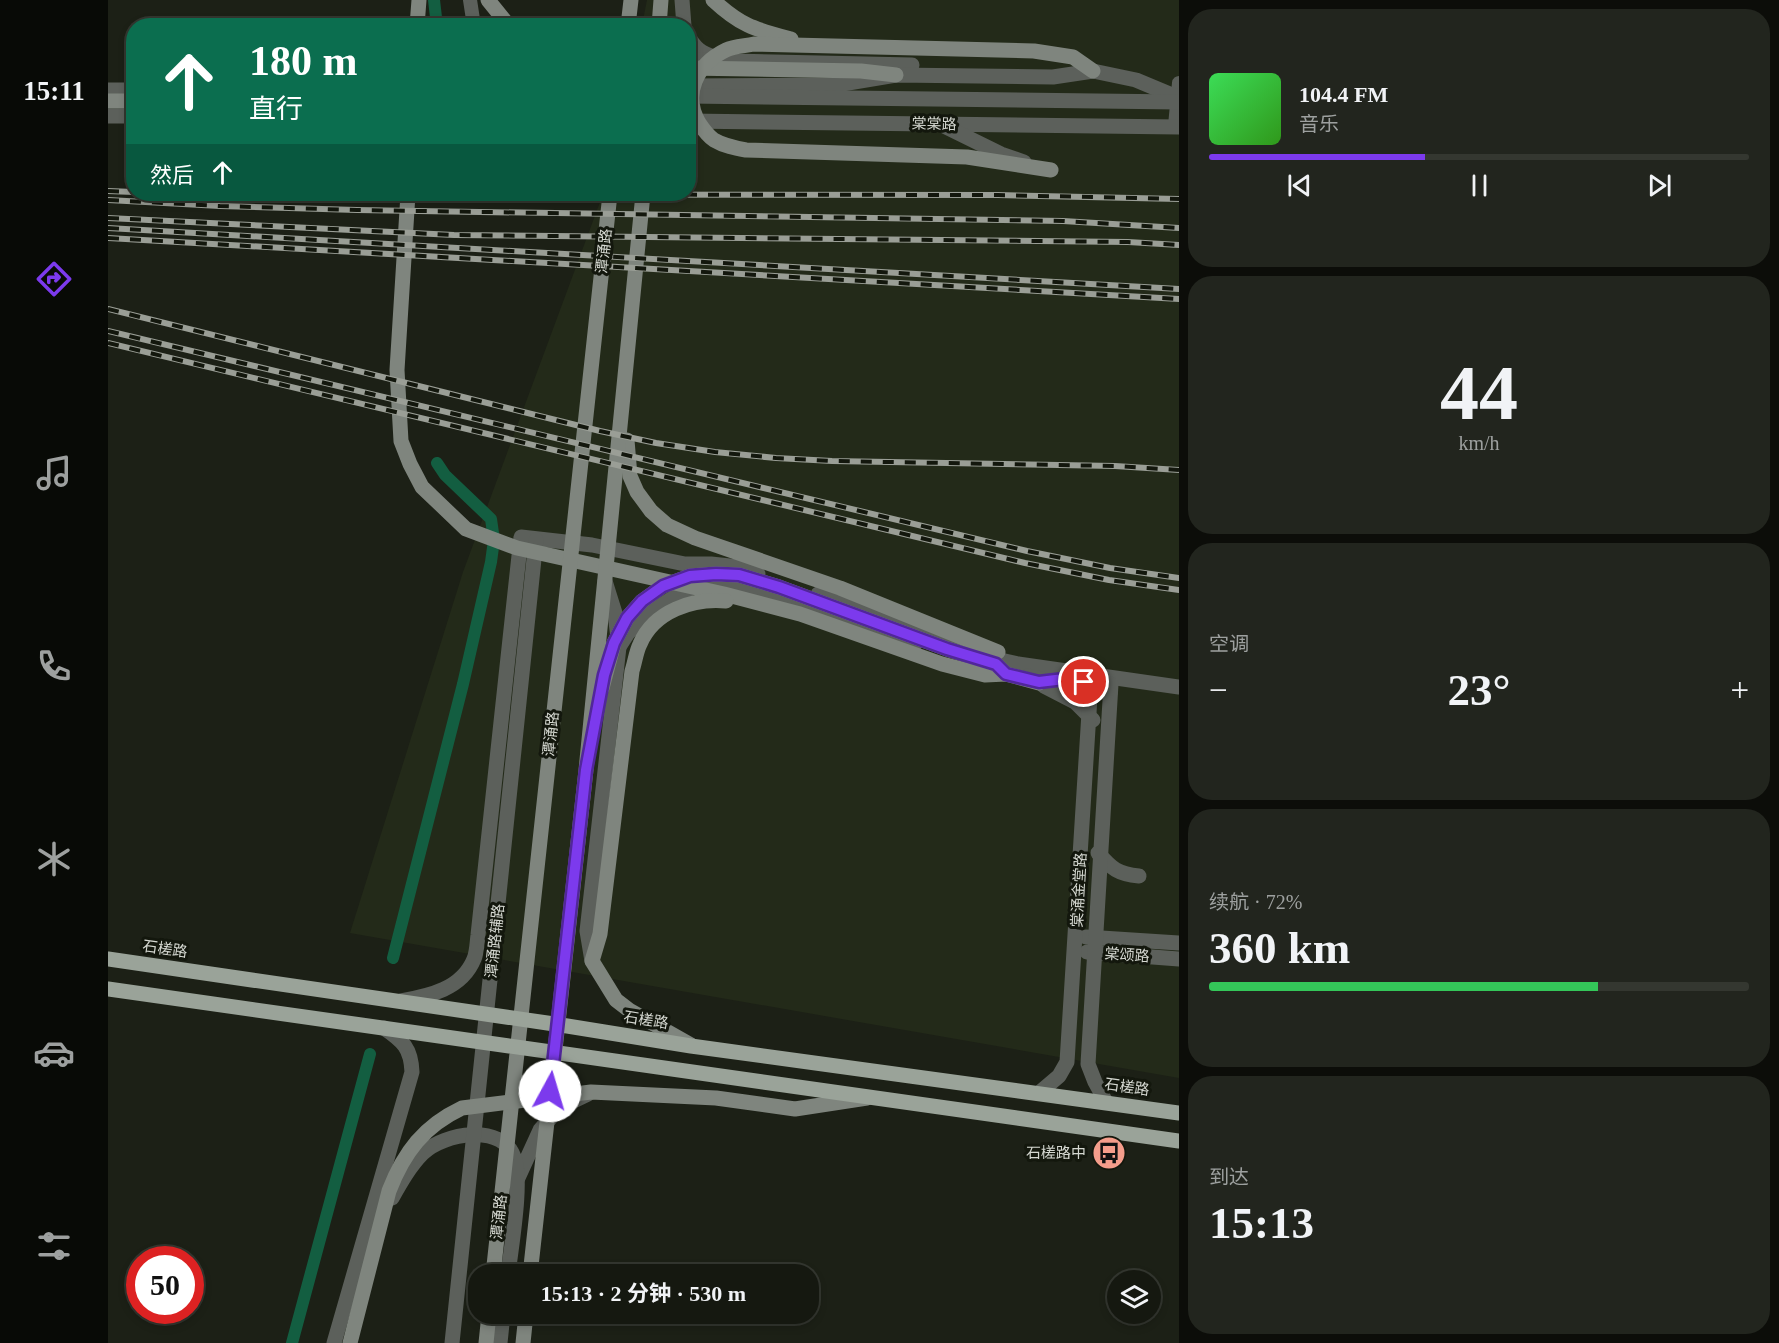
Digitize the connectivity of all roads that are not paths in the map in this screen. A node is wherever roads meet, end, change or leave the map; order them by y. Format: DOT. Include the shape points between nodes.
graph roads {
  1 [pos="419,0"];
  2 [pos="470,0"];
  3 [pos="488,0"];
  4 [pos="625,0"];
  5 [pos="631,0"];
  6 [pos="662,0"];
  7 [pos="682,0"];
  8 [pos="713,0"];
  9 [pos="418,18"];
  10 [pos="473,18"];
  11 [pos="503,18"];
  12 [pos="626,18"];
  13 [pos="628,18"];
  14 [pos="660,18"];
  15 [pos="683,18"];
  16 [pos="814,46"];
  17 [pos="696,48"];
  18 [pos="696,60"];
  19 [pos="743,61"];
  20 [pos="696,68"];
  21 [pos="1093,71"];
  22 [pos="896,75"];
  23 [pos="696,80"];
  24 [pos="1179,83"];
  25 [pos="696,86"];
  26 [pos="108,90"];
  27 [pos="126,90"];
  28 [pos="696,96"];
  29 [pos="108,101"];
  30 [pos="126,101"];
  31 [pos="1178,101"];
  32 [pos="108,116"];
  33 [pos="126,116"];
  34 [pos="696,118"];
  35 [pos="696,121"];
  36 [pos="940,124"];
  37 [pos="1177,126"];
  38 [pos="1051,170"];
  39 [pos="401,201"];
  40 [pos="407,201"];
  41 [pos="609,201"];
  42 [pos="642,201"];
  43 [pos="404,238"];
  44 [pos="626,376"];
  45 [pos="537,539"];
  46 [pos="592,545"];
  47 [pos="800,614"];
  48 [pos="619,647"];
  49 [pos="998,652"];
  50 [pos="1050,669"];
  51 [pos="1006,674"];
  52 [pos="1039,682"];
  53 [pos="1091,682"];
  54 [pos="1110,686"];
  55 [pos="1179,686"];
  56 [pos="586,770"];
  57 [pos="1140,876"];
  58 [pos="1179,943"];
  59 [pos="1075,944"];
  60 [pos="1095,945"];
  61 [pos="1179,958"];
  62 [pos="108,959"];
  63 [pos="592,961"];
  64 [pos="108,989"];
  65 [pos="401,1001"];
  66 [pos="384,1028"];
  67 [pos="691,1046"];
  68 [pos="591,1092"];
  69 [pos="1039,1093"];
  70 [pos="871,1098"];
  71 [pos="1106,1102"];
  72 [pos="1179,1113"];
  73 [pos="1179,1141"];
  74 [pos="518,1178"];
  75 [pos="384,1214"];
  76 [pos="494,1264"];
  77 [pos="509,1264"];
  78 [pos="531,1264"];
  79 [pos="488,1324"];
  80 [pos="502,1324"];
  81 [pos="525,1324"];
  82 [pos="334,1343"];
  83 [pos="350,1343"];
  84 [pos="452,1343"];
  85 [pos="486,1343"];
  86 [pos="500,1343"];
  87 [pos="523,1343"];
  1 -- 9 [label="main road"];
  2 -- 10 [label="street"];
  3 -- 11 [label="main road"];
  4 -- 12 [label="main road"];
  5 -- 13 [label="main road"];
  6 -- 14 [label="main road"];
  7 -- 15 [label="street"];
  8 -- 16 [label="main road" via="750,28"];
  16 -- 21 [label="main road" via="1034,51 1073,57"];
  16 -- 23 [label="main road" via="754,44 728,49 711,59"];
  17 -- 19 [label="street" via="718,59"];
  18 -- 19 [label="street"];
  19 -- 31 [label="street" via="1062,69"];
  20 -- 22 [label="main road"];
  21 -- 22 [label="street" via="1053,77"];
  21 -- 31 [label="street" via="1136,80"];
  22 -- 25 [label="street" via="836,85"];
  24 -- 31 [label="street"];
  26 -- 27 [label="street"];
  28 -- 31 [label="street, 棠棠路"];
  29 -- 30 [label="main road"];
  31 -- 37 [label="street"];
  32 -- 33 [label="street"];
  34 -- 38 [label="main road" via="714,140 746,150 967,157"];
  35 -- 36 [label="street, 棠棠路"];
  36 -- 37 [label="street, 棠棠路"];
  36 -- 38 [label="street" via="1001,154"];
  39 -- 43 [label="main road"];
  40 -- 43 [label="main road"];
  41 -- 76 [label="main road, 潭涌路"];
  42 -- 44 [label="main road"];
  43 -- 47 [label="main road" via="397,370 399,421 410,464 422,487 439,504 466,529 517,548"];
  44 -- 49 [label="main road" via="630,476 651,511 667,525 840,588"];
  44 -- 56 [label="main road"];
  45 -- 46 [label="street"];
  45 -- 65 [label="street" via="521,537 474,959 447,989"];
  45 -- 84 [label="street, 潭涌路辅路"];
  46 -- 48 [label="street" via="615,613"];
  46 -- 50 [label="street" via="685,564 739,567 996,658"];
  47 -- 51 [label="main road" via="942,664 985,675"];
  47 -- 63 [label="main road" via="737,602 700,601 666,613 640,643 632,671 600,934"];
  48 -- 53 [label="street" via="648,614 700,583 732,583 980,665 1060,684"];
  48 -- 63 [label="street" via="587,931"];
  49 -- 50 [label="street"];
  50 -- 53 [label="street"];
  51 -- 52 [label="main road"];
  51 -- 56 [label="main road" via="996,664 779,587 739,575 690,576 663,586 627,618 604,675"];
  52 -- 55 [label="street" via="1064,679 1166,691"];
  52 -- 57 [label="street" via="1075,702 1092,718 1099,741 1097,852 1111,869"];
  53 -- 54 [label="street"];
  53 -- 59 [label="street, 棠涌金堂路"];
  54 -- 55 [label="street"];
  54 -- 60 [label="street, 棠涌金堂路"];
  56 -- 78 [label="main road"];
  58 -- 60 [label="street, 棠颂路"];
  59 -- 60 [label="street, 棠颂路"];
  59 -- 69 [label="street, 棠涌金堂路" via="1067,1062 1059,1076"];
  60 -- 61 [label="street, 棠颂路"];
  60 -- 71 [label="street, 棠涌金堂路" via="1088,1064"];
  62 -- 65 [label="main road, 石槎路"];
  63 -- 67 [label="main road" via="616,1000"];
  64 -- 66 [label="main road"];
  65 -- 67 [label="main road, 石槎路"];
  66 -- 70 [label="main road"];
  66 -- 82 [label="street" via="401,1039 412,1057 412,1072"];
  67 -- 69 [label="main road, 石槎路"];
  68 -- 70 [label="main road" via="716,1098 795,1109"];
  68 -- 74 [label="street" via="559,1108 540,1130"];
  68 -- 75 [label="main road" via="462,1108 443,1117 419,1137 395,1176"];
  69 -- 71 [label="main road, 石槎路"];
  70 -- 73 [label="main road"];
  71 -- 72 [label="main road, 石槎路"];
  74 -- 75 [label="street" via="514,1156 502,1140 464,1135 448,1138 424,1152 405,1174"];
  74 -- 77 [label="street"];
  75 -- 83 [label="main road"];
  79 -- 85 [label="main road"];
  80 -- 86 [label="street"];
  81 -- 87 [label="main road"];
}
